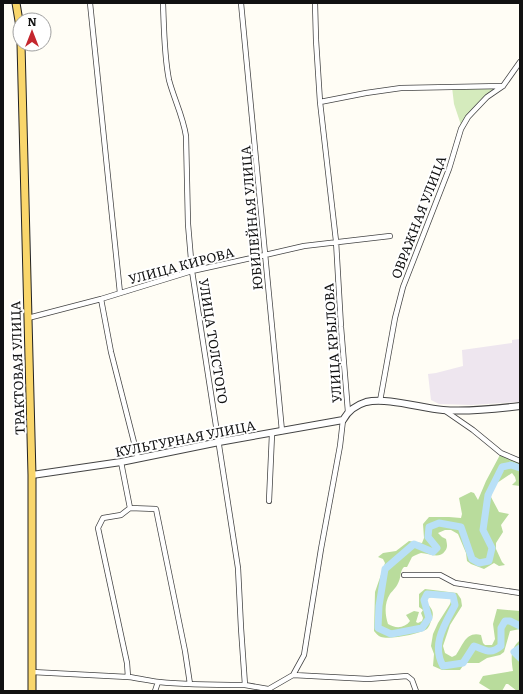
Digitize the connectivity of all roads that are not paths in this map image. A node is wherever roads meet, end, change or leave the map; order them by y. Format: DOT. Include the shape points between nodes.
graph roads {
  1 [pos="90,3"];
  2 [pos="163,3"];
  3 [pos="241,3"];
  4 [pos="315,3"];
  5 [pos="21,52"];
  6 [pos="520,62"];
  7 [pos="503,86"];
  8 [pos="320,102"];
  9 [pos="390,236"];
  10 [pos="336,241"];
  11 [pos="265,255"];
  12 [pos="192,271"];
  13 [pos="120,293"];
  14 [pos="101,299"];
  15 [pos="28,318"];
  16 [pos="380,401"];
  17 [pos="520,406"];
  18 [pos="444,410"];
  19 [pos="348,412"];
  20 [pos="343,420"];
  21 [pos="282,431"];
  22 [pos="272,434"];
  23 [pos="219,442"];
  24 [pos="138,458"];
  25 [pos="520,461"];
  26 [pos="121,462"];
  27 [pos="32,475"];
  28 [pos="269,501"];
  29 [pos="130,508"];
  30 [pos="404,575"];
  31 [pos="520,594"];
  32 [pos="32,672"];
  33 [pos="293,675"];
  34 [pos="128,677"];
  35 [pos="158,682"];
  36 [pos="190,684"];
  37 [pos="245,685"];
  38 [pos="266,690"];
  39 [pos="32,691"];
  40 [pos="155,691"];
  41 [pos="416,691"];
  1 -- 13 [label="street"];
  2 -- 12 [label="street, УЛИЦА ТОЛСТОГО" via="168,73 186,136"];
  3 -- 11 [label="street, ЮБИЛЕЙНАЯ УЛИЦА"];
  4 -- 8 [label="street, УЛИЦА КРЫЛОВА"];
  5 -- 15 [label="main road, ТРАКТОВАЯ УЛИЦА"];
  6 -- 7 [label="street, ОВРАЖНАЯ УЛИЦА"];
  7 -- 8 [label="street" via="401,88"];
  7 -- 16 [label="street, ОВРАЖНАЯ УЛИЦА" via="487,97 468,117 461,129 449,169 403,287"];
  8 -- 10 [label="street, УЛИЦА КРЫЛОВА"];
  9 -- 10 [label="street, УЛИЦА КИРОВА"];
  10 -- 11 [label="street, УЛИЦА КИРОВА"];
  10 -- 19 [label="street, УЛИЦА КРЫЛОВА" via="340,327"];
  11 -- 12 [label="street, УЛИЦА КИРОВА"];
  11 -- 21 [label="street, ЮБИЛЕЙНАЯ УЛИЦА"];
  12 -- 13 [label="street, УЛИЦА КИРОВА"];
  12 -- 23 [label="street, УЛИЦА ТОЛСТОГО"];
  13 -- 14 [label="street, УЛИЦА КИРОВА"];
  14 -- 15 [label="street, УЛИЦА КИРОВА"];
  14 -- 24 [label="street" via="111,352"];
  15 -- 27 [label="main road, ТРАКТОВАЯ УЛИЦА"];
  16 -- 18 [label="street"];
  16 -- 19 [label="street" via="358,405"];
  17 -- 18 [label="street"];
  18 -- 25 [label="street" via="501,453"];
  19 -- 20 [label="street, УЛИЦА КРЫЛОВА"];
  20 -- 21 [label="street, КУЛЬТУРНАЯ УЛИЦА"];
  20 -- 33 [label="street, УЛИЦА КРЫЛОВА" via="304,655"];
  21 -- 22 [label="street, КУЛЬТУРНАЯ УЛИЦА"];
  22 -- 23 [label="street, КУЛЬТУРНАЯ УЛИЦА"];
  22 -- 28 [label="street"];
  23 -- 24 [label="street, КУЛЬТУРНАЯ УЛИЦА"];
  23 -- 37 [label="street, УЛИЦА ТОЛСТОГО" via="238,568"];
  24 -- 26 [label="street, КУЛЬТУРНАЯ УЛИЦА"];
  26 -- 27 [label="street, КУЛЬТУРНАЯ УЛИЦА"];
  26 -- 29 [label="street"];
  27 -- 32 [label="main road, ТРАКТОВАЯ УЛИЦА"];
  29 -- 34 [label="street" via="121,515 103,518 98,528"];
  29 -- 36 [label="street" via="156,509"];
  30 -- 31 [label="street" via="440,575 455,583"];
  32 -- 34 [label="street"];
  32 -- 39 [label="main road, ТРАКТОВАЯ УЛИЦА"];
  33 -- 38 [label="street"];
  33 -- 41 [label="street" via="368,679 407,676 412,680"];
  34 -- 35 [label="street"];
  35 -- 36 [label="street"];
  35 -- 40 [label="street"];
  36 -- 37 [label="street"];
  37 -- 38 [label="street"];
}
